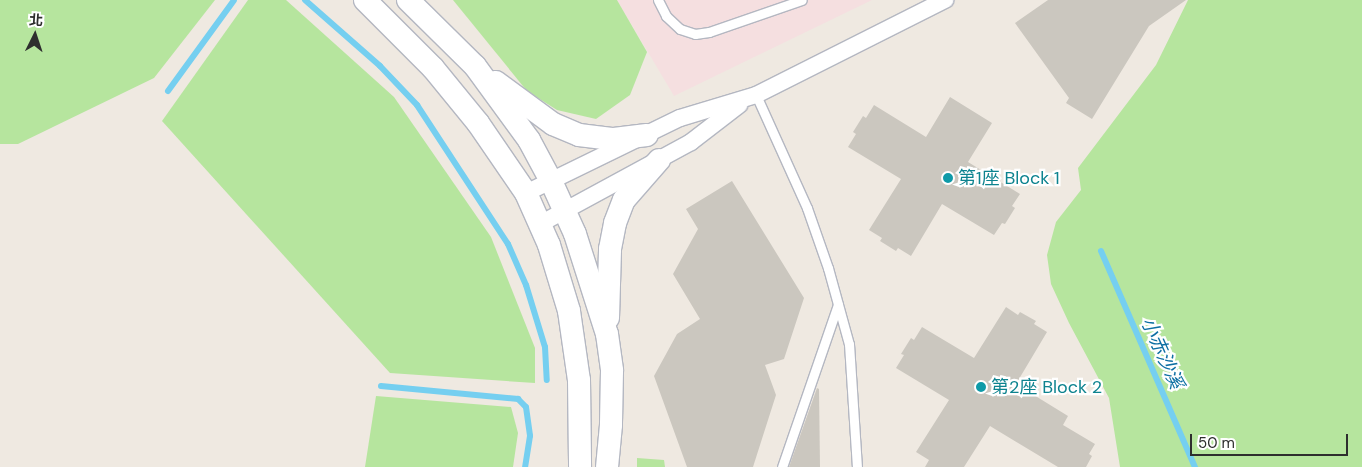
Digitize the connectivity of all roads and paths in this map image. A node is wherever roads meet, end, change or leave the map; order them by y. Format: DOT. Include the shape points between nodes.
graph roads {
  1 [pos="365,0"];
  2 [pos="408,0"];
  3 [pos="658,0"];
  4 [pos="802,0"];
  5 [pos="945,0"];
  6 [pos="476,66"];
  7 [pos="750,98"];
  8 [pos="647,135"];
  9 [pos="659,160"];
  10 [pos="552,181"];
  11 [pos="526,193"];
  12 [pos="565,211"];
  13 [pos="540,224"];
  14 [pos="838,304"];
  15 [pos="607,334"];
  16 [pos="580,467"];
  17 [pos="607,467"];
  18 [pos="782,467"];
  19 [pos="857,467"];
  1 -- 11 [label="main road" via="434,68"];
  2 -- 6 [label="main road"];
  3 -- 4 [label="lane" via="666,16 680,29 696,34"];
  5 -- 7 [label="street"];
  6 -- 8 [label="main road" via="565,130 597,139"];
  6 -- 10 [label="main road" via="529,140"];
  7 -- 8 [label="street" via="680,118"];
  7 -- 9 [label="street" via="691,142"];
  7 -- 14 [label="lane" via="807,208"];
  8 -- 10 [label="street"];
  9 -- 12 [label="street"];
  9 -- 15 [label="main road" via="624,200 615,223 610,249"];
  10 -- 11 [label="street"];
  10 -- 12 [label="main road"];
  11 -- 13 [label="main road"];
  12 -- 13 [label="street"];
  12 -- 15 [label="main road"];
  13 -- 16 [label="main road" via="560,278 574,336 581,417"];
  14 -- 18 [label="lane"];
  14 -- 19 [label="lane" via="849,344"];
  15 -- 17 [label="main road" via="612,371"];
}
